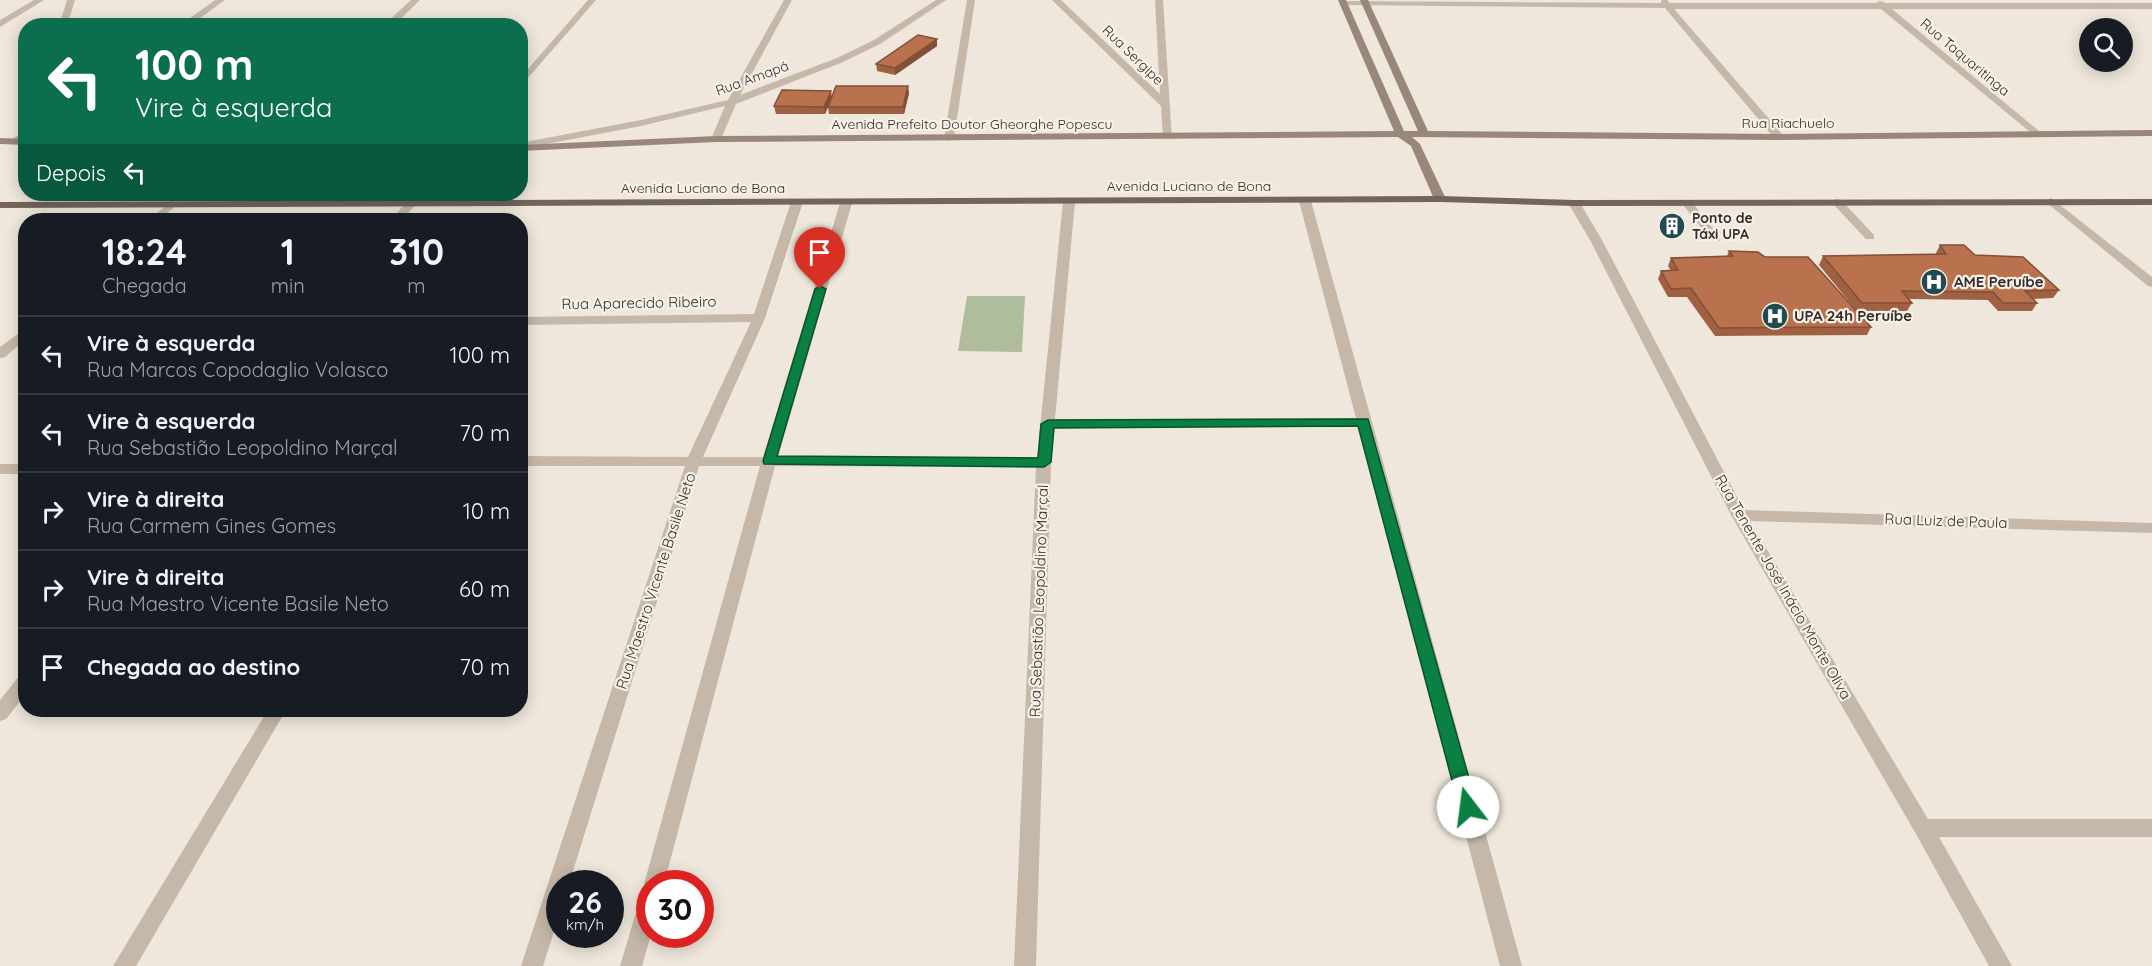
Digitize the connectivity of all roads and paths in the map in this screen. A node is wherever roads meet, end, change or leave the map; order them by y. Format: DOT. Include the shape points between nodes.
graph roads {
  1 [pos="40,0"];
  2 [pos="71,0"];
  3 [pos="221,0"];
  4 [pos="416,0"];
  5 [pos="592,0"];
  6 [pos="788,0"];
  7 [pos="942,0"];
  8 [pos="971,0"];
  9 [pos="1056,0"];
  10 [pos="1159,0"];
  11 [pos="1342,1"];
  12 [pos="1365,2"];
  13 [pos="1665,3"];
  14 [pos="1880,3"];
  15 [pos="2152,6"];
  16 [pos="65,18"];
  17 [pos="195,18"];
  18 [pos="396,18"];
  19 [pos="0,24"];
  20 [pos="528,75"];
  21 [pos="732,102"];
  22 [pos="1166,105"];
  23 [pos="2152,133"];
  24 [pos="1400,134"];
  25 [pos="2036,134"];
  26 [pos="1425,135"];
  27 [pos="1168,137"];
  28 [pos="1779,137"];
  29 [pos="949,138"];
  30 [pos="18,139"];
  31 [pos="716,139"];
  32 [pos="0,141"];
  33 [pos="14,142"];
  34 [pos="18,142"];
  35 [pos="1415,144"];
  36 [pos="528,145"];
  37 [pos="528,147"];
  38 [pos="1440,199"];
  39 [pos="1069,201"];
  40 [pos="1305,201"];
  41 [pos="2051,201"];
  42 [pos="2152,201"];
  43 [pos="797,202"];
  44 [pos="1837,202"];
  45 [pos="411,203"];
  46 [pos="846,203"];
  47 [pos="1574,203"];
  48 [pos="1687,203"];
  49 [pos="172,204"];
  50 [pos="0,205"];
  51 [pos="161,213"];
  52 [pos="402,213"];
  53 [pos="1870,237"];
  54 [pos="1716,239"];
  55 [pos="2152,283"];
  56 [pos="759,318"];
  57 [pos="528,321"];
  58 [pos="18,339"];
  59 [pos="0,354"];
  60 [pos="1364,422"];
  61 [pos="1048,424"];
  62 [pos="694,460"];
  63 [pos="528,461"];
  64 [pos="769,461"];
  65 [pos="1044,462"];
  66 [pos="0,469"];
  67 [pos="18,469"];
  68 [pos="1739,515"];
  69 [pos="2152,528"];
  70 [pos="18,690"];
  71 [pos="0,714"];
  72 [pos="273,717"];
  73 [pos="1923,828"];
  74 [pos="2152,828"];
  75 [pos="658,870"];
  76 [pos="636,948"];
  77 [pos="124,966"];
  78 [pos="532,966"];
  79 [pos="631,966"];
  80 [pos="1025,966"];
  81 [pos="1511,966"];
  82 [pos="2001,966"];
  1 -- 19 [label="street"];
  2 -- 16 [label="street"];
  3 -- 17 [label="street"];
  4 -- 18 [label="street"];
  5 -- 20 [label="street"];
  6 -- 21 [label="street"];
  7 -- 21 [label="street, Rua Amapá" via="877,42 840,60"];
  8 -- 29 [label="street"];
  9 -- 22 [label="street, Rua Sergipe"];
  10 -- 22 [label="street"];
  11 -- 12 [label="street"];
  11 -- 24 [label="main road"];
  12 -- 13 [label="street"];
  12 -- 26 [label="main road"];
  13 -- 14 [label="street"];
  13 -- 28 [label="street"];
  14 -- 15 [label="street"];
  14 -- 25 [label="street, Rua Taquaritinga"];
  21 -- 31 [label="street"];
  21 -- 36 [label="street, Rua Amapá"];
  22 -- 27 [label="street"];
  23 -- 25 [label="main road, Rua Riachuelo"];
  24 -- 26 [label="main road, Avenida Prefeito Doutor Gheorghe Popescu"];
  24 -- 27 [label="main road, Avenida Prefeito Doutor Gheorghe Popescu"];
  24 -- 35 [label="main road"];
  25 -- 28 [label="main road, Rua Riachuelo"];
  26 -- 28 [label="main road, Rua Riachuelo"];
  26 -- 35 [label="main road"];
  27 -- 29 [label="main road, Avenida Prefeito Doutor Gheorghe Popescu"];
  29 -- 31 [label="main road, Avenida Prefeito Doutor Gheorghe Popescu"];
  30 -- 33 [label="street"];
  31 -- 37 [label="main road, Avenida Prefeito Doutor Gheorghe Popescu"];
  32 -- 33 [label="main road"];
  33 -- 34 [label="main road"];
  35 -- 38 [label="main road"];
  38 -- 40 [label="main road, Avenida Luciano de Bona"];
  38 -- 47 [label="main road, Avenida Luciano de Bona"];
  39 -- 40 [label="main road, Avenida Luciano de Bona"];
  39 -- 46 [label="main road, Avenida Luciano de Bona"];
  39 -- 61 [label="street, Rua Sebastião Leopoldino Marçal"];
  40 -- 60 [label="street"];
  41 -- 42 [label="main road, Avenida Luciano de Bona"];
  41 -- 44 [label="main road, Avenida Luciano de Bona"];
  41 -- 55 [label="street"];
  43 -- 45 [label="main road, Avenida Luciano de Bona"];
  43 -- 46 [label="main road, Avenida Luciano de Bona"];
  43 -- 56 [label="street, Rua Maestro Vicente Basile Neto"];
  44 -- 48 [label="main road, Avenida Luciano de Bona"];
  44 -- 53 [label="lane"];
  45 -- 49 [label="main road, Avenida Luciano de Bona"];
  45 -- 52 [label="street"];
  46 -- 64 [label="street"];
  47 -- 48 [label="main road, Avenida Luciano de Bona"];
  47 -- 68 [label="street, Rua Tenente José Inácio Monte Oliva"];
  48 -- 54 [label="lane"];
  49 -- 50 [label="main road, Avenida Luciano de Bona"];
  49 -- 51 [label="street"];
  56 -- 57 [label="street, Rua Aparecido Ribeiro"];
  56 -- 62 [label="street, Rua Maestro Vicente Basile Neto"];
  58 -- 59 [label="street"];
  60 -- 61 [label="street"];
  60 -- 81 [label="street"];
  61 -- 65 [label="street, Rua Sebastião Leopoldino Marçal"];
  62 -- 63 [label="street"];
  62 -- 64 [label="street"];
  62 -- 78 [label="street, Rua Maestro Vicente Basile Neto"];
  64 -- 65 [label="street"];
  64 -- 75 [label="street"];
  65 -- 80 [label="street, Rua Sebastião Leopoldino Marçal"];
  66 -- 67 [label="street"];
  68 -- 69 [label="street, Rua Luiz de Paula"];
  68 -- 73 [label="street, Rua Tenente José Inácio Monte Oliva"];
  70 -- 71 [label="street"];
  72 -- 77 [label="street"];
  73 -- 74 [label="street"];
  73 -- 82 [label="street, Rua Tenente José Inácio Monte Oliva"];
  76 -- 79 [label="street"];
}
